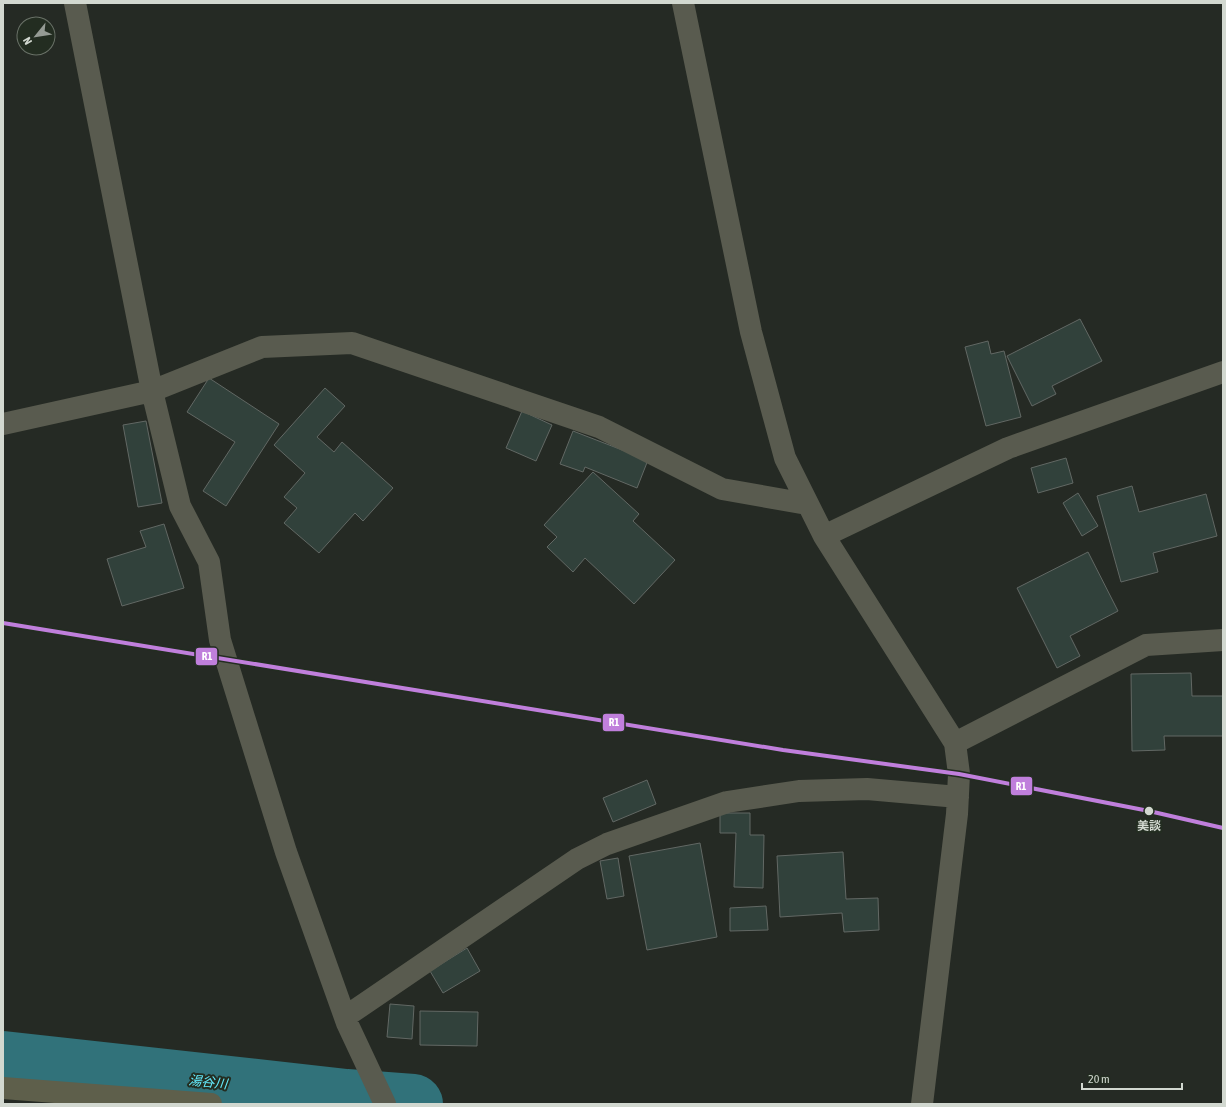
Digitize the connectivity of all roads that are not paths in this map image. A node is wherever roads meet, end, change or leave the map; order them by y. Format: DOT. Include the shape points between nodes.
graph roads {
  1 [pos="75,3"];
  2 [pos="682,3"];
  3 [pos="1223,372"];
  4 [pos="152,391"];
  5 [pos="3,424"];
  6 [pos="808,504"];
  7 [pos="824,536"];
  8 [pos="1223,640"];
  9 [pos="955,743"];
  10 [pos="958,797"];
  11 [pos="345,1018"];
  12 [pos="3,1088"];
  13 [pos="212,1104"];
  14 [pos="385,1104"];
  15 [pos="922,1104"];
  1 -- 4 [label="street"];
  2 -- 6 [label="street" via="751,332 785,458"];
  3 -- 7 [label="street" via="1008,448"];
  4 -- 5 [label="street"];
  4 -- 6 [label="street" via="262,347 352,343 599,427 722,489"];
  4 -- 11 [label="street" via="180,506 209,562 222,648 286,852"];
  6 -- 7 [label="street"];
  7 -- 9 [label="street"];
  8 -- 9 [label="street" via="1146,646"];
  9 -- 10 [label="street" via="959,774"];
  10 -- 11 [label="street" via="867,789 799,791 727,802 607,844 577,859"];
  10 -- 15 [label="street"];
  11 -- 14 [label="street"];
  12 -- 13 [label="highway"];
}
